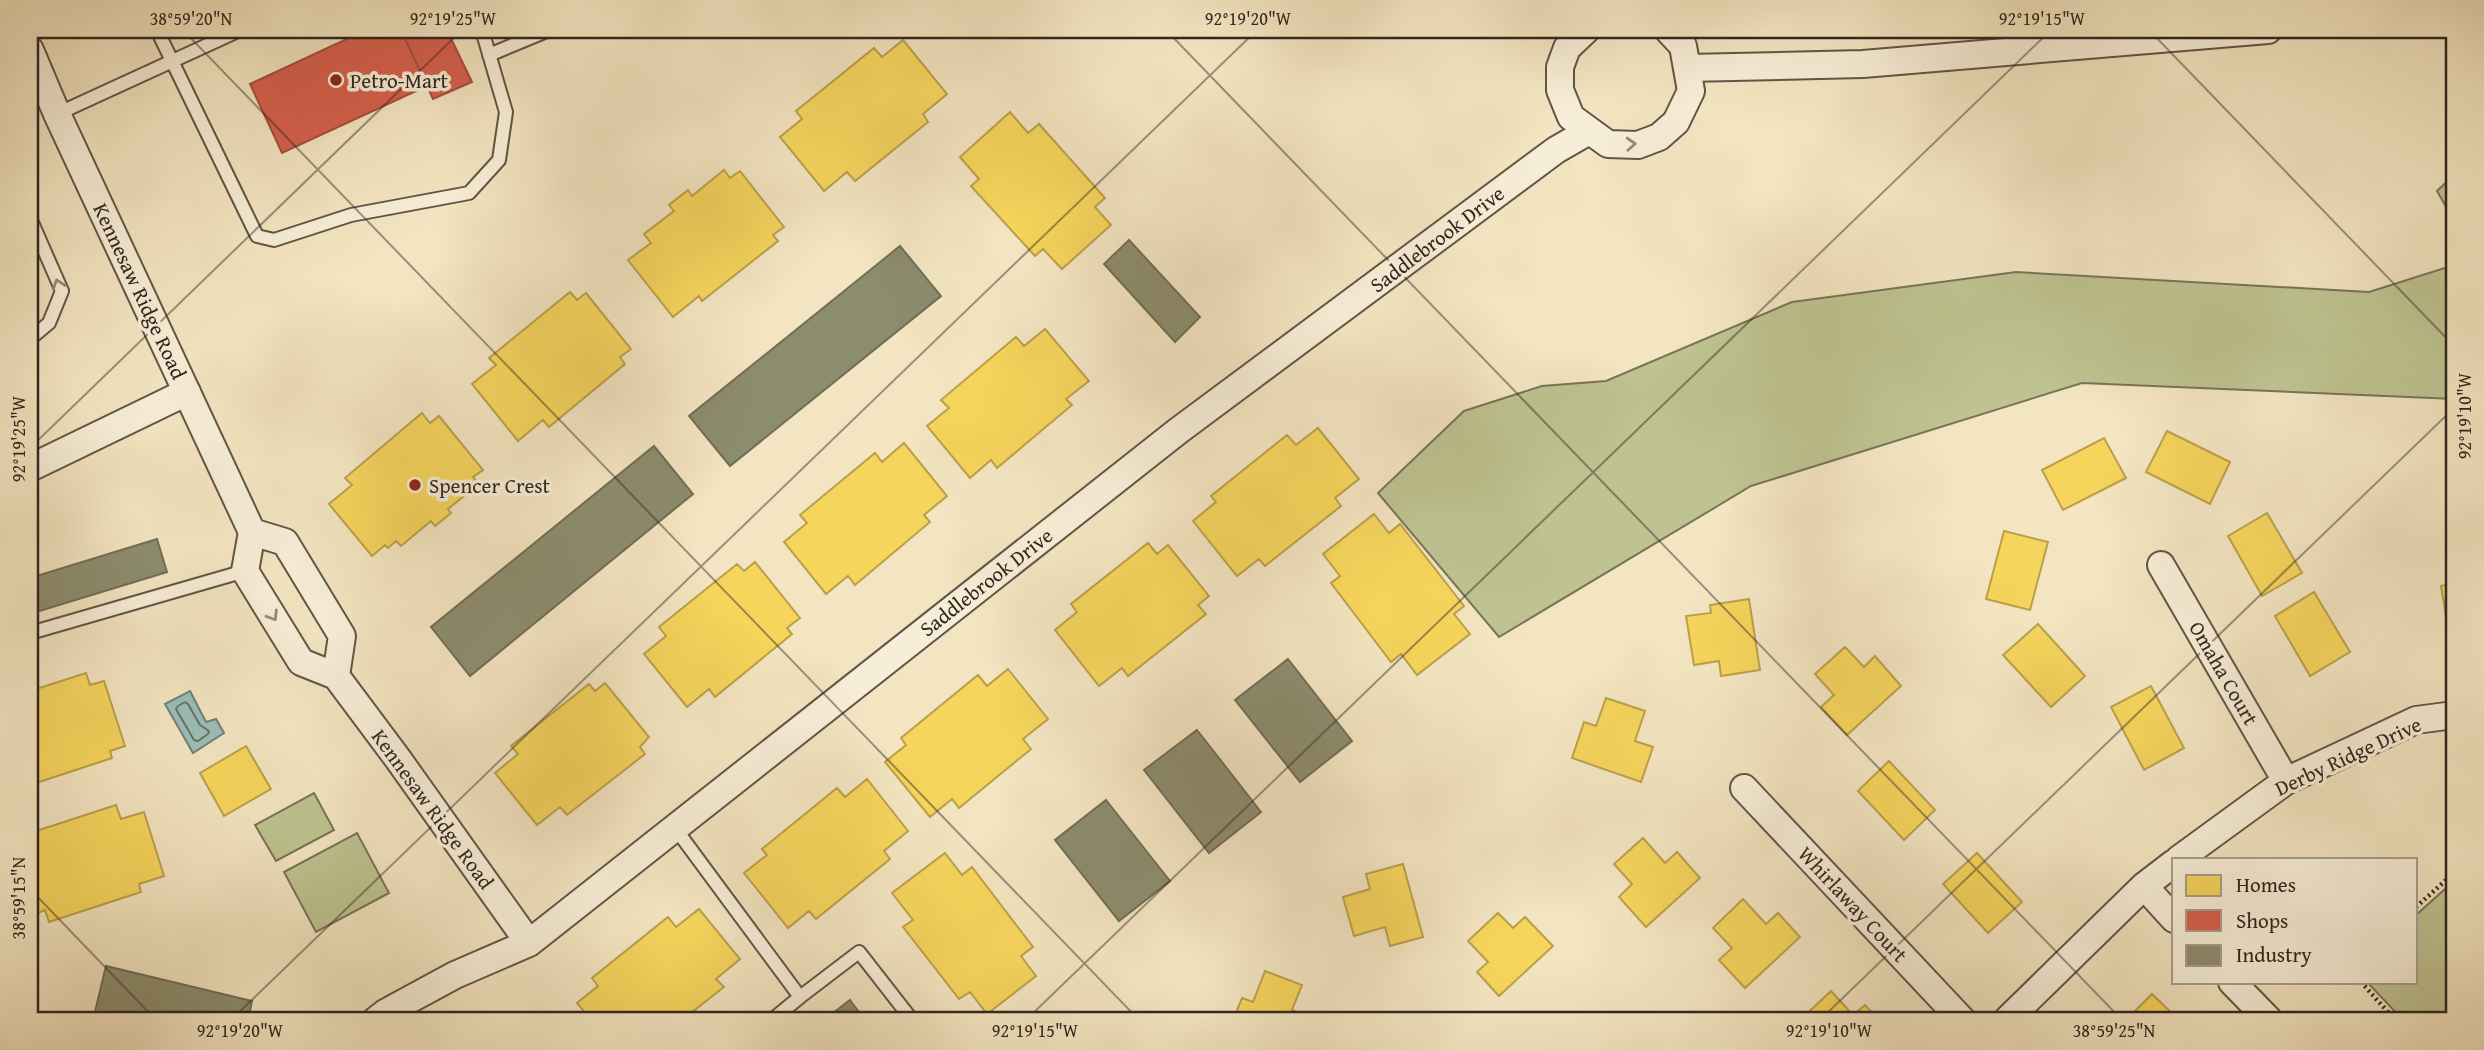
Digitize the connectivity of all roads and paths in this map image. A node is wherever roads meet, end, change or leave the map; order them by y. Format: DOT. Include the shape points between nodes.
graph roads {
  1 [pos="157,30"];
  2 [pos="240,30"];
  3 [pos="482,30"];
  4 [pos="549,30"];
  5 [pos="1668,30"];
  6 [pos="2268,30"];
  7 [pos="1584,31"];
  8 [pos="218,34"];
  9 [pos="30,50"];
  10 [pos="489,55"];
  11 [pos="173,62"];
  12 [pos="1687,68"];
  13 [pos="57,114"];
  14 [pos="1589,131"];
  15 [pos="30,218"];
  16 [pos="30,339"];
  17 [pos="187,392"];
  18 [pos="30,468"];
  19 [pos="252,532"];
  20 [pos="2161,565"];
  21 [pos="245,571"];
  22 [pos="30,634"];
  23 [pos="337,676"];
  24 [pos="2454,715"];
  25 [pos="2286,781"];
  26 [pos="1744,788"];
  27 [pos="674,828"];
  28 [pos="2180,858"];
  29 [pos="2172,865"];
  30 [pos="2454,873"];
  31 [pos="2144,886"];
  32 [pos="2418,905"];
  33 [pos="2172,917"];
  34 [pos="529,943"];
  35 [pos="2234,984"];
  36 [pos="2363,984"];
  37 [pos="800,997"];
  38 [pos="376,1020"];
  39 [pos="772,1020"];
  40 [pos="912,1020"];
  41 [pos="1962,1020"];
  42 [pos="2007,1020"];
  43 [pos="2269,1020"];
  44 [pos="2395,1020"];
  1 -- 11 [label="lane"];
  2 -- 8 [label="lane"];
  3 -- 10 [label="lane"];
  4 -- 10 [label="lane"];
  5 -- 12 [label="street" via="1683,46"];
  6 -- 12 [label="street" via="1863,64"];
  7 -- 14 [label="street" via="1567,48 1560,67 1560,90 1571,117"];
  8 -- 11 [label="lane"];
  9 -- 13 [label="street, Kennesaw Ridge Road"];
  10 -- 11 [label="lane" via="506,112 499,159 469,193 351,215 274,240 257,236"];
  11 -- 13 [label="lane"];
  14 -- 12 [label="street, one-way" via="1608,144 1638,145 1659,137 1676,122 1691,91"];
  13 -- 17 [label="street, Kennesaw Ridge Road"];
  14 -- 27 [label="street, Saddlebrook Drive" via="1556,150 1178,431"];
  16 -- 15 [label="lane, one-way" via="49,323 62,291"];
  17 -- 18 [label="street"];
  17 -- 19 [label="street, Kennesaw Ridge Road"];
  19 -- 21 [label="street"];
  19 -- 23 [label="street" via="285,542 342,636"];
  20 -- 25 [label="street, Omaha Court"];
  21 -- 22 [label="lane"];
  21 -- 23 [label="street, one-way" via="301,662"];
  23 -- 34 [label="street, Kennesaw Ridge Road"];
  24 -- 25 [label="street, Derby Ridge Drive" via="2416,720"];
  25 -- 28 [label="street, Derby Ridge Drive"];
  26 -- 41 [label="street, Whirlaway Court"];
  27 -- 34 [label="street, Saddlebrook Drive"];
  27 -- 37 [label="lane"];
  29 -- 31 [label="street"];
  30 -- 32 [label="path"];
  31 -- 33 [label="street"];
  31 -- 42 [label="street"];
  34 -- 38 [label="street, Saddlebrook Drive" via="455,975"];
  35 -- 43 [label="street"];
  36 -- 44 [label="path"];
  37 -- 39 [label="lane"];
  37 -- 40 [label="lane" via="859,952"];
}
